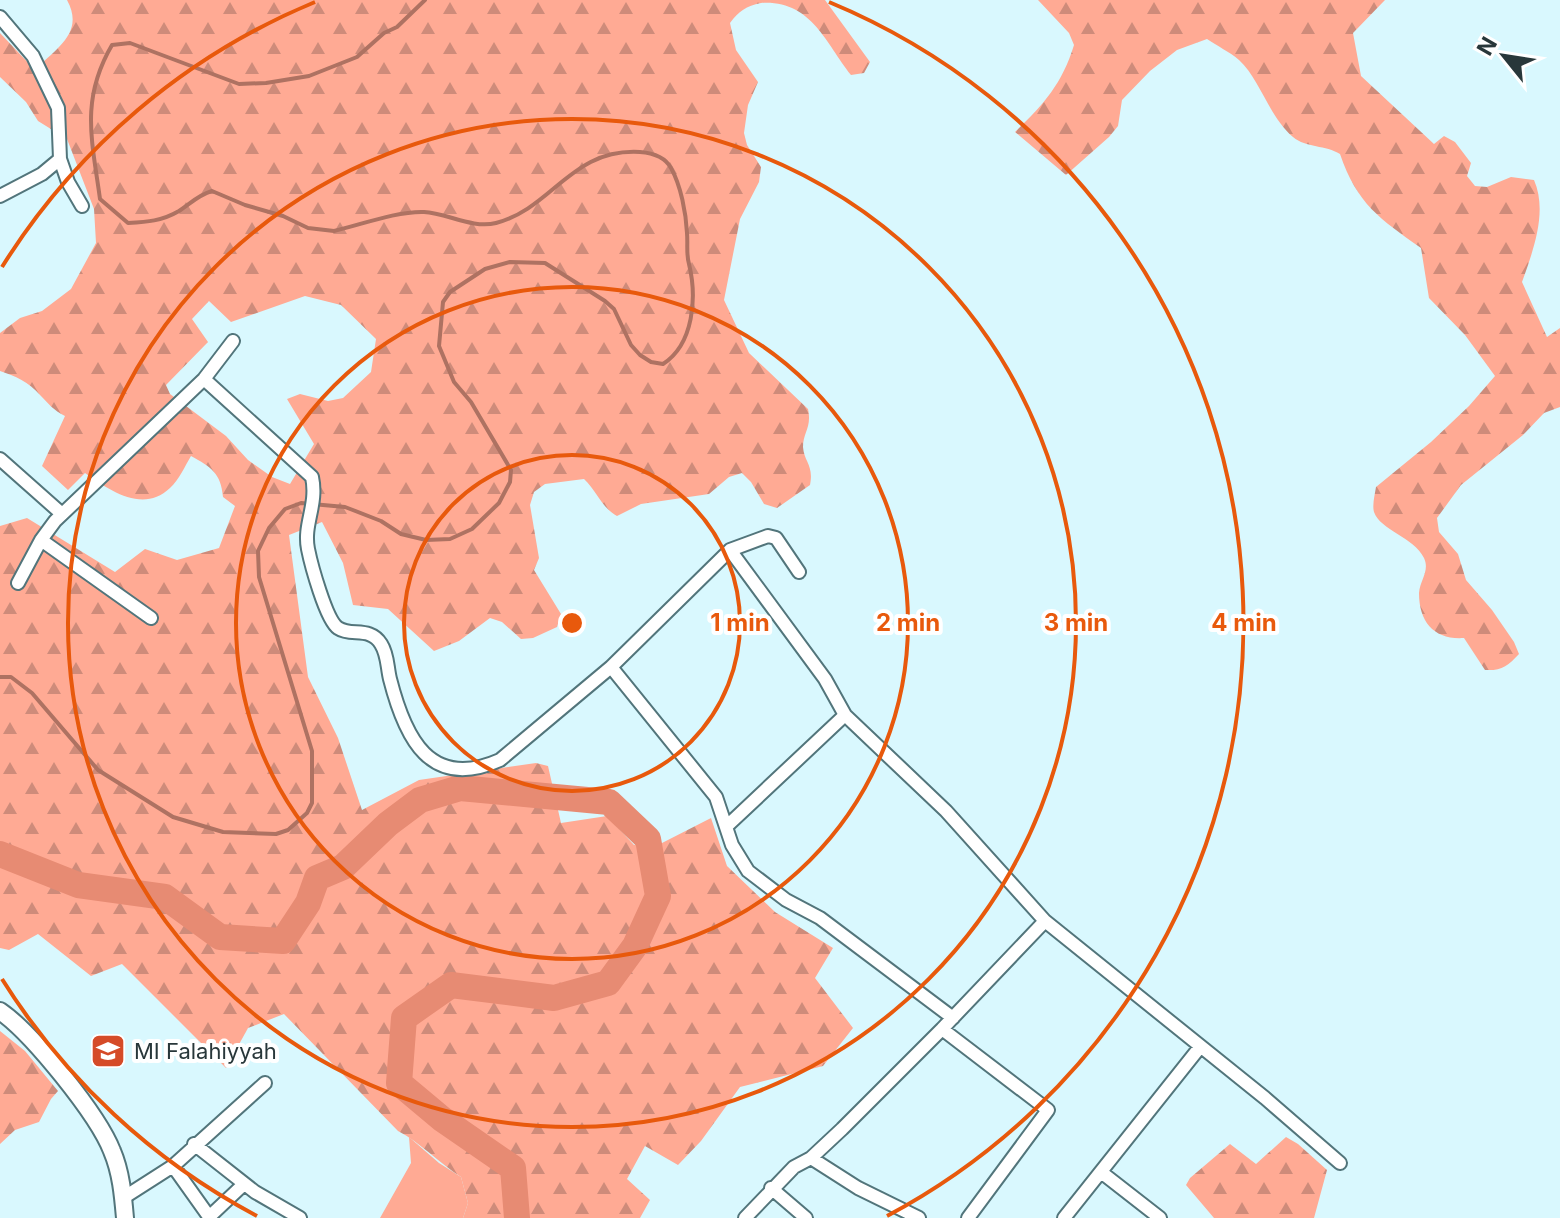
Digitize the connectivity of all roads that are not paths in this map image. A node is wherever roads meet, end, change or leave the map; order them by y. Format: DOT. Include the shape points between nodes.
graph roads {
  1 [pos="0,17"];
  2 [pos="60,159"];
  3 [pos="0,196"];
  4 [pos="82,206"];
  5 [pos="233,341"];
  6 [pos="204,379"];
  7 [pos="0,459"];
  8 [pos="62,514"];
  9 [pos="41,540"];
  10 [pos="730,550"];
  11 [pos="799,572"];
  12 [pos="18,583"];
  13 [pos="151,618"];
  14 [pos="611,667"];
  15 [pos="845,715"];
  16 [pos="727,826"];
  17 [pos="1045,921"];
  18 [pos="0,1011"];
  19 [pos="953,1018"];
  20 [pos="942,1029"];
  21 [pos="1200,1047"];
  22 [pos="265,1083"];
  23 [pos="194,1144"];
  24 [pos="811,1158"];
  25 [pos="1340,1163"];
  26 [pos="173,1166"];
  27 [pos="1101,1172"];
  28 [pos="244,1184"];
  29 [pos="771,1188"];
  30 [pos="123,1198"];
  31 [pos="209,1217"];
  32 [pos="125,1218"];
  33 [pos="300,1218"];
  34 [pos="745,1218"];
  35 [pos="806,1218"];
  36 [pos="919,1218"];
  37 [pos="968,1218"];
  38 [pos="1064,1218"];
  39 [pos="1160,1218"];
  1 -- 2 [label="street" via="33,56 58,108"];
  2 -- 3 [label="street"];
  2 -- 4 [label="street"];
  5 -- 6 [label="street"];
  6 -- 8 [label="street"];
  6 -- 14 [label="street" via="312,477 316,493 306,535 330,619 339,629 368,633 381,644 405,722 427,759 457,769 500,760"];
  7 -- 8 [label="street"];
  8 -- 9 [label="street"];
  9 -- 12 [label="street"];
  9 -- 13 [label="street"];
  10 -- 11 [label="street" via="776,538"];
  10 -- 14 [label="street"];
  10 -- 15 [label="street" via="825,679"];
  14 -- 16 [label="street" via="716,797"];
  15 -- 16 [label="street"];
  15 -- 17 [label="street" via="946,811"];
  16 -- 19 [label="street" via="748,871"];
  17 -- 19 [label="street"];
  17 -- 21 [label="street"];
  18 -- 30 [label="main road" via="30,1038 102,1130 118,1166"];
  19 -- 20 [label="street"];
  20 -- 24 [label="street"];
  20 -- 37 [label="street" via="1048,1110"];
  21 -- 25 [label="street"];
  21 -- 27 [label="street"];
  22 -- 23 [label="street"];
  23 -- 26 [label="street"];
  23 -- 28 [label="street"];
  24 -- 29 [label="street"];
  24 -- 36 [label="street"];
  26 -- 30 [label="street"];
  26 -- 31 [label="street"];
  27 -- 38 [label="street"];
  27 -- 39 [label="street"];
  28 -- 31 [label="street"];
  28 -- 33 [label="street"];
  29 -- 34 [label="street"];
  29 -- 35 [label="street"];
  30 -- 32 [label="main road"];
}
